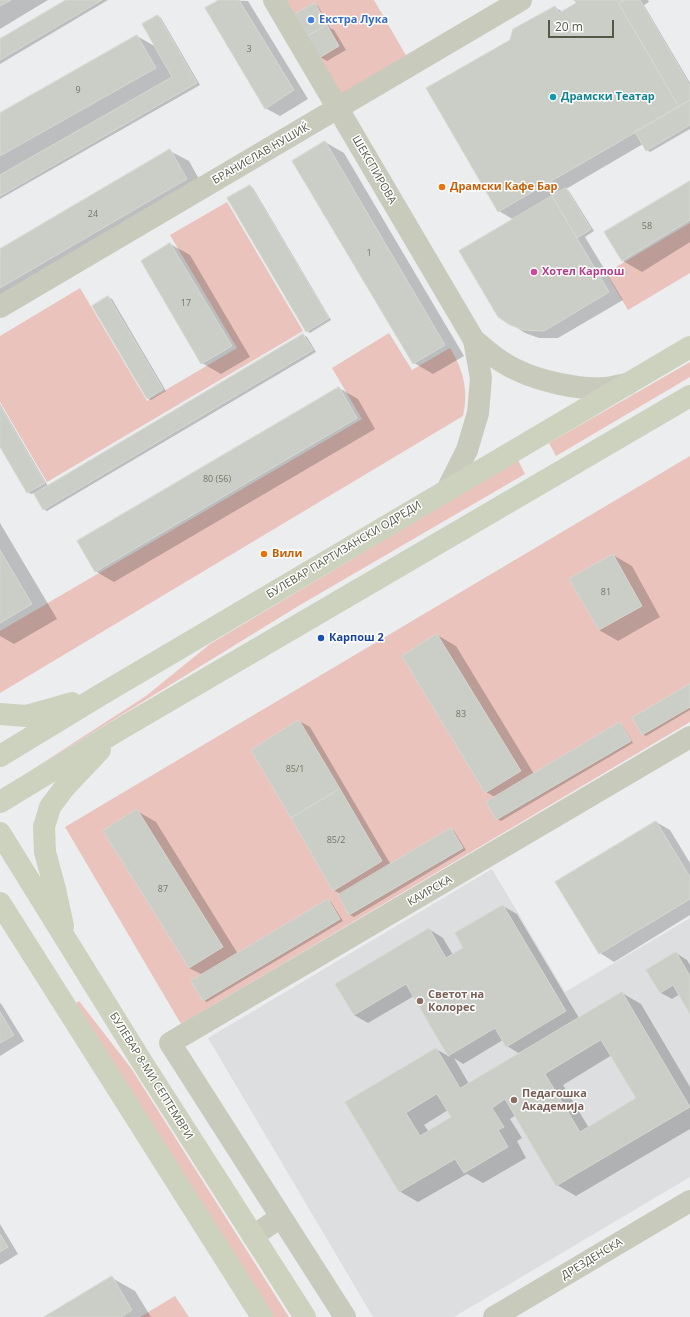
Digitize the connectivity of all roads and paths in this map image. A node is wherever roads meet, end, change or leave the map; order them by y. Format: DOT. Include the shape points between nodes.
graph roads {
  1 [pos="274,0"];
  2 [pos="522,0"];
  3 [pos="337,108"];
  4 [pos="0,307"];
  5 [pos="474,340"];
  6 [pos="690,347"];
  7 [pos="628,384"];
  8 [pos="690,396"];
  9 [pos="447,490"];
  10 [pos="102,694"];
  11 [pos="0,714"];
  12 [pos="122,728"];
  13 [pos="690,737"];
  14 [pos="0,756"];
  15 [pos="0,802"];
  16 [pos="0,833"];
  17 [pos="0,902"];
  18 [pos="0,926"];
  19 [pos="67,942"];
  20 [pos="35,959"];
  21 [pos="690,1201"];
  22 [pos="281,1218"];
  23 [pos="253,1236"];
  24 [pos="262,1317"];
  25 [pos="305,1317"];
  26 [pos="345,1317"];
  27 [pos="494,1317"];
  1 -- 3 [label="street, ШЕКСПИРОВА"];
  2 -- 3 [label="street, БРАНИСЛАВ НУШИЌ"];
  3 -- 4 [label="street, БРАНИСЛАВ НУШИЌ"];
  3 -- 5 [label="street, ШЕКСПИРОВА"];
  5 -- 7 [label="street, ШЕКСПИРОВА" via="496,358 538,378 591,388"];
  5 -- 9 [label="street, ШЕКСПИРОВА" via="481,378 478,413 467,450"];
  6 -- 7 [label="street, БУЛЕВАР ПАРТИЗАНСКИ ОДРЕДИ"];
  7 -- 9 [label="street, БУЛЕВАР ПАРТИЗАНСКИ ОДРЕДИ"];
  8 -- 12 [label="street"];
  9 -- 10 [label="street, БУЛЕВАР ПАРТИЗАНСКИ ОДРЕДИ"];
  10 -- 11 [label="street" via="26,716"];
  10 -- 14 [label="street, БУЛЕВАР ПАРТИЗАНСКИ ОДРЕДИ"];
  12 -- 15 [label="street"];
  12 -- 19 [label="street" via="65,787 50,807 44,827 45,852"];
  13 -- 22 [label="street, КАИРСКА" via="170,1043"];
  16 -- 19 [label="street, БУЛЕВАР 8-МИ СЕПТЕМВРИ"];
  17 -- 20 [label="street"];
  18 -- 20 [label="street"];
  19 -- 23 [label="street, БУЛЕВАР 8-МИ СЕПТЕМВРИ"];
  20 -- 24 [label="street"];
  21 -- 27 [label="street, ДРЕЗДЕНСКА"];
  22 -- 23 [label="street"];
  22 -- 26 [label="street"];
  23 -- 25 [label="street, БУЛЕВАР 8-МИ СЕПТЕМВРИ"];
}
